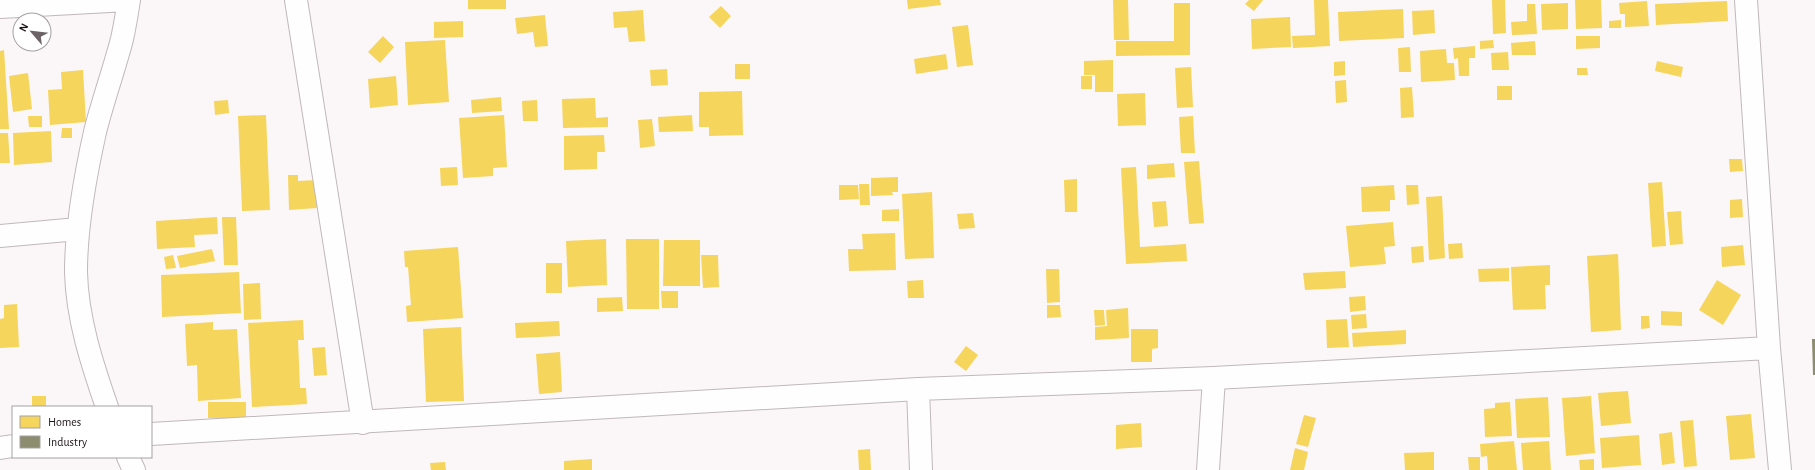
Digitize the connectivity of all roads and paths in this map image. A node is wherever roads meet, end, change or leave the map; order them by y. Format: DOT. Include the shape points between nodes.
graph roads {
  1 [pos="128,0"];
  2 [pos="296,0"];
  3 [pos="1746,0"];
  4 [pos="0,7"];
  5 [pos="78,229"];
  6 [pos="0,236"];
  7 [pos="1769,348"];
  8 [pos="1214,378"];
  9 [pos="918,389"];
  10 [pos="107,406"];
  11 [pos="363,423"];
  12 [pos="152,434"];
  13 [pos="12,446"];
  14 [pos="0,448"];
  15 [pos="128,458"];
  16 [pos="134,470"];
  17 [pos="921,470"];
  18 [pos="1208,470"];
  19 [pos="1780,470"];
  1 -- 4 [label="street"];
  1 -- 5 [label="street" via="123,37 96,130"];
  2 -- 11 [label="street"];
  3 -- 7 [label="street"];
  5 -- 6 [label="street"];
  5 -- 10 [label="street" via="76,273 80,309 88,348"];
  7 -- 8 [label="street"];
  7 -- 19 [label="street"];
  8 -- 9 [label="street"];
  8 -- 18 [label="street"];
  9 -- 11 [label="street"];
  9 -- 17 [label="street"];
  11 -- 12 [label="street"];
  13 -- 14 [label="street"];
  15 -- 16 [label="street"];
}
